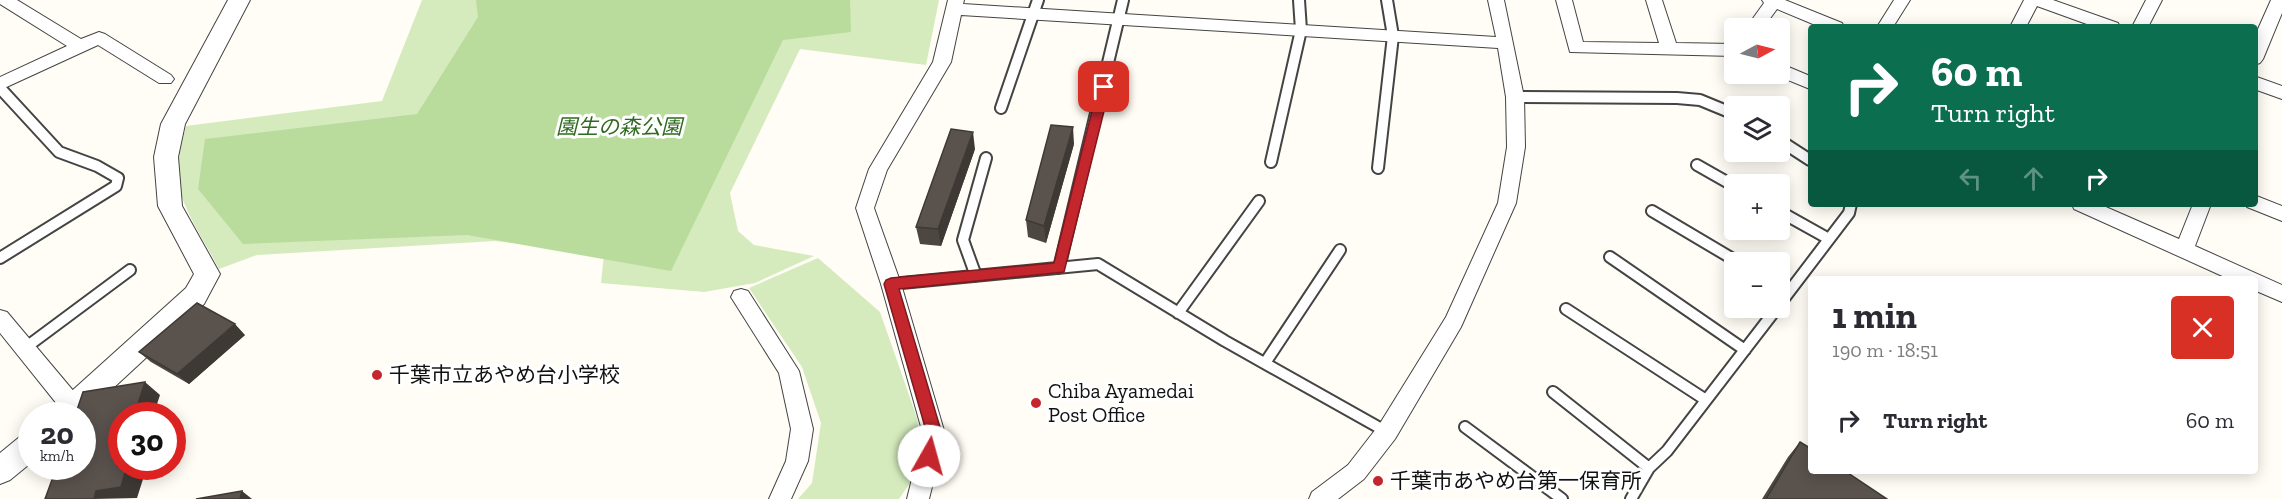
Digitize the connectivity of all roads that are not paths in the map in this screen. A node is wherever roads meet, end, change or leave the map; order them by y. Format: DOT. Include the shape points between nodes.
graph roads {
  1 [pos="239,0"];
  2 [pos="1123,0"];
  3 [pos="1299,0"];
  4 [pos="1387,0"];
  5 [pos="1496,0"];
  6 [pos="1564,0"];
  7 [pos="1654,0"];
  8 [pos="1902,0"];
  9 [pos="2034,0"];
  10 [pos="2154,0"];
  11 [pos="2279,0"];
  12 [pos="1773,1"];
  13 [pos="12,4"];
  14 [pos="956,4"];
  15 [pos="1036,7"];
  16 [pos="0,18"];
  17 [pos="1761,18"];
  18 [pos="1120,19"];
  19 [pos="1829,24"];
  20 [pos="1887,24"];
  21 [pos="2020,24"];
  22 [pos="2103,24"];
  23 [pos="2142,24"];
  24 [pos="1301,30"];
  25 [pos="1393,36"];
  26 [pos="1506,43"];
  27 [pos="81,47"];
  28 [pos="1670,50"];
  29 [pos="1724,50"];
  30 [pos="2258,50"];
  31 [pos="1790,74"];
  32 [pos="165,79"];
  33 [pos="1808,82"];
  34 [pos="2258,84"];
  35 [pos="0,86"];
  36 [pos="2282,93"];
  37 [pos="1515,97"];
  38 [pos="1001,108"];
  39 [pos="1724,110"];
  40 [pos="1790,147"];
  41 [pos="986,158"];
  42 [pos="1808,159"];
  43 [pos="1271,162"];
  44 [pos="1696,165"];
  45 [pos="1378,168"];
  46 [pos="1724,180"];
  47 [pos="1259,201"];
  48 [pos="2258,204"];
  49 [pos="1850,207"];
  50 [pos="2088,207"];
  51 [pos="2201,207"];
  52 [pos="1652,211"];
  53 [pos="2282,214"];
  54 [pos="1790,217"];
  55 [pos="1829,239"];
  56 [pos="1340,250"];
  57 [pos="2184,250"];
  58 [pos="1724,254"];
  59 [pos="1610,257"];
  60 [pos="0,258"];
  61 [pos="1059,268"];
  62 [pos="130,270"];
  63 [pos="976,276"];
  64 [pos="2242,276"];
  65 [pos="1790,283"];
  66 [pos="2258,283"];
  67 [pos="891,284"];
  68 [pos="2282,294"];
  69 [pos="741,297"];
  70 [pos="1566,309"];
  71 [pos="1178,312"];
  72 [pos="0,318"];
  73 [pos="1769,318"];
  74 [pos="25,348"];
  75 [pos="1745,350"];
  76 [pos="1265,363"];
  77 [pos="1553,392"];
  78 [pos="1706,400"];
  79 [pos="62,402"];
  80 [pos="78,402"];
  81 [pos="1465,427"];
  82 [pos="1387,432"];
  83 [pos="18,456"];
  84 [pos="1649,468"];
  85 [pos="0,471"];
  86 [pos="780,499"];
  87 [pos="918,499"];
  88 [pos="1320,499"];
  89 [pos="1562,499"];
  90 [pos="1630,499"];
  1 -- 80 [label="street" via="173,124 166,157 170,206 207,274 195,296"];
  2 -- 18 [label="lane"];
  3 -- 24 [label="lane"];
  4 -- 25 [label="lane"];
  5 -- 26 [label="street"];
  6 -- 28 [label="street" via="1576,48"];
  7 -- 28 [label="street"];
  8 -- 20 [label="street"];
  9 -- 21 [label="street"];
  9 -- 22 [label="street"];
  10 -- 23 [label="street"];
  11 -- 30 [label="street"];
  12 -- 17 [label="street"];
  12 -- 19 [label="street"];
  13 -- 16 [label="street"];
  13 -- 27 [label="street"];
  14 -- 15 [label="street"];
  14 -- 67 [label="street" via="942,62 878,169 865,208"];
  15 -- 18 [label="street"];
  15 -- 38 [label="lane"];
  18 -- 24 [label="street"];
  18 -- 61 [label="lane"];
  24 -- 25 [label="street"];
  24 -- 43 [label="lane"];
  25 -- 26 [label="street"];
  25 -- 45 [label="lane"];
  26 -- 37 [label="street"];
  27 -- 32 [label="street" via="99,38"];
  27 -- 35 [label="street"];
  28 -- 29 [label="street"];
  31 -- 33 [label="street"];
  34 -- 36 [label="street"];
  35 -- 60 [label="lane" via="59,152 118,178 116,186"];
  37 -- 39 [label="lane" via="1677,98 1700,100"];
  37 -- 82 [label="street" via="1516,147 1507,203 1454,321"];
  40 -- 42 [label="lane"];
  41 -- 63 [label="lane" via="963,240"];
  44 -- 46 [label="lane"];
  47 -- 71 [label="lane"];
  48 -- 53 [label="street"];
  49 -- 55 [label="lane"];
  50 -- 57 [label="street"];
  51 -- 57 [label="street"];
  52 -- 58 [label="lane"];
  54 -- 55 [label="lane"];
  55 -- 65 [label="lane"];
  56 -- 76 [label="lane"];
  57 -- 64 [label="street"];
  59 -- 75 [label="lane"];
  61 -- 63 [label="lane"];
  61 -- 71 [label="lane" via="1098,264"];
  62 -- 74 [label="lane"];
  63 -- 67 [label="lane"];
  66 -- 68 [label="street"];
  67 -- 87 [label="street" via="934,434"];
  69 -- 86 [label="street" via="789,371 802,429 797,462"];
  70 -- 78 [label="lane"];
  71 -- 76 [label="lane"];
  72 -- 74 [label="street"];
  73 -- 75 [label="lane"];
  74 -- 79 [label="street"];
  75 -- 78 [label="lane"];
  76 -- 82 [label="lane"];
  77 -- 84 [label="lane"];
  78 -- 84 [label="lane"];
  81 -- 89 [label="lane"];
  82 -- 88 [label="street" via="1356,472"];
  83 -- 85 [label="street"];
  84 -- 90 [label="lane"];
}
